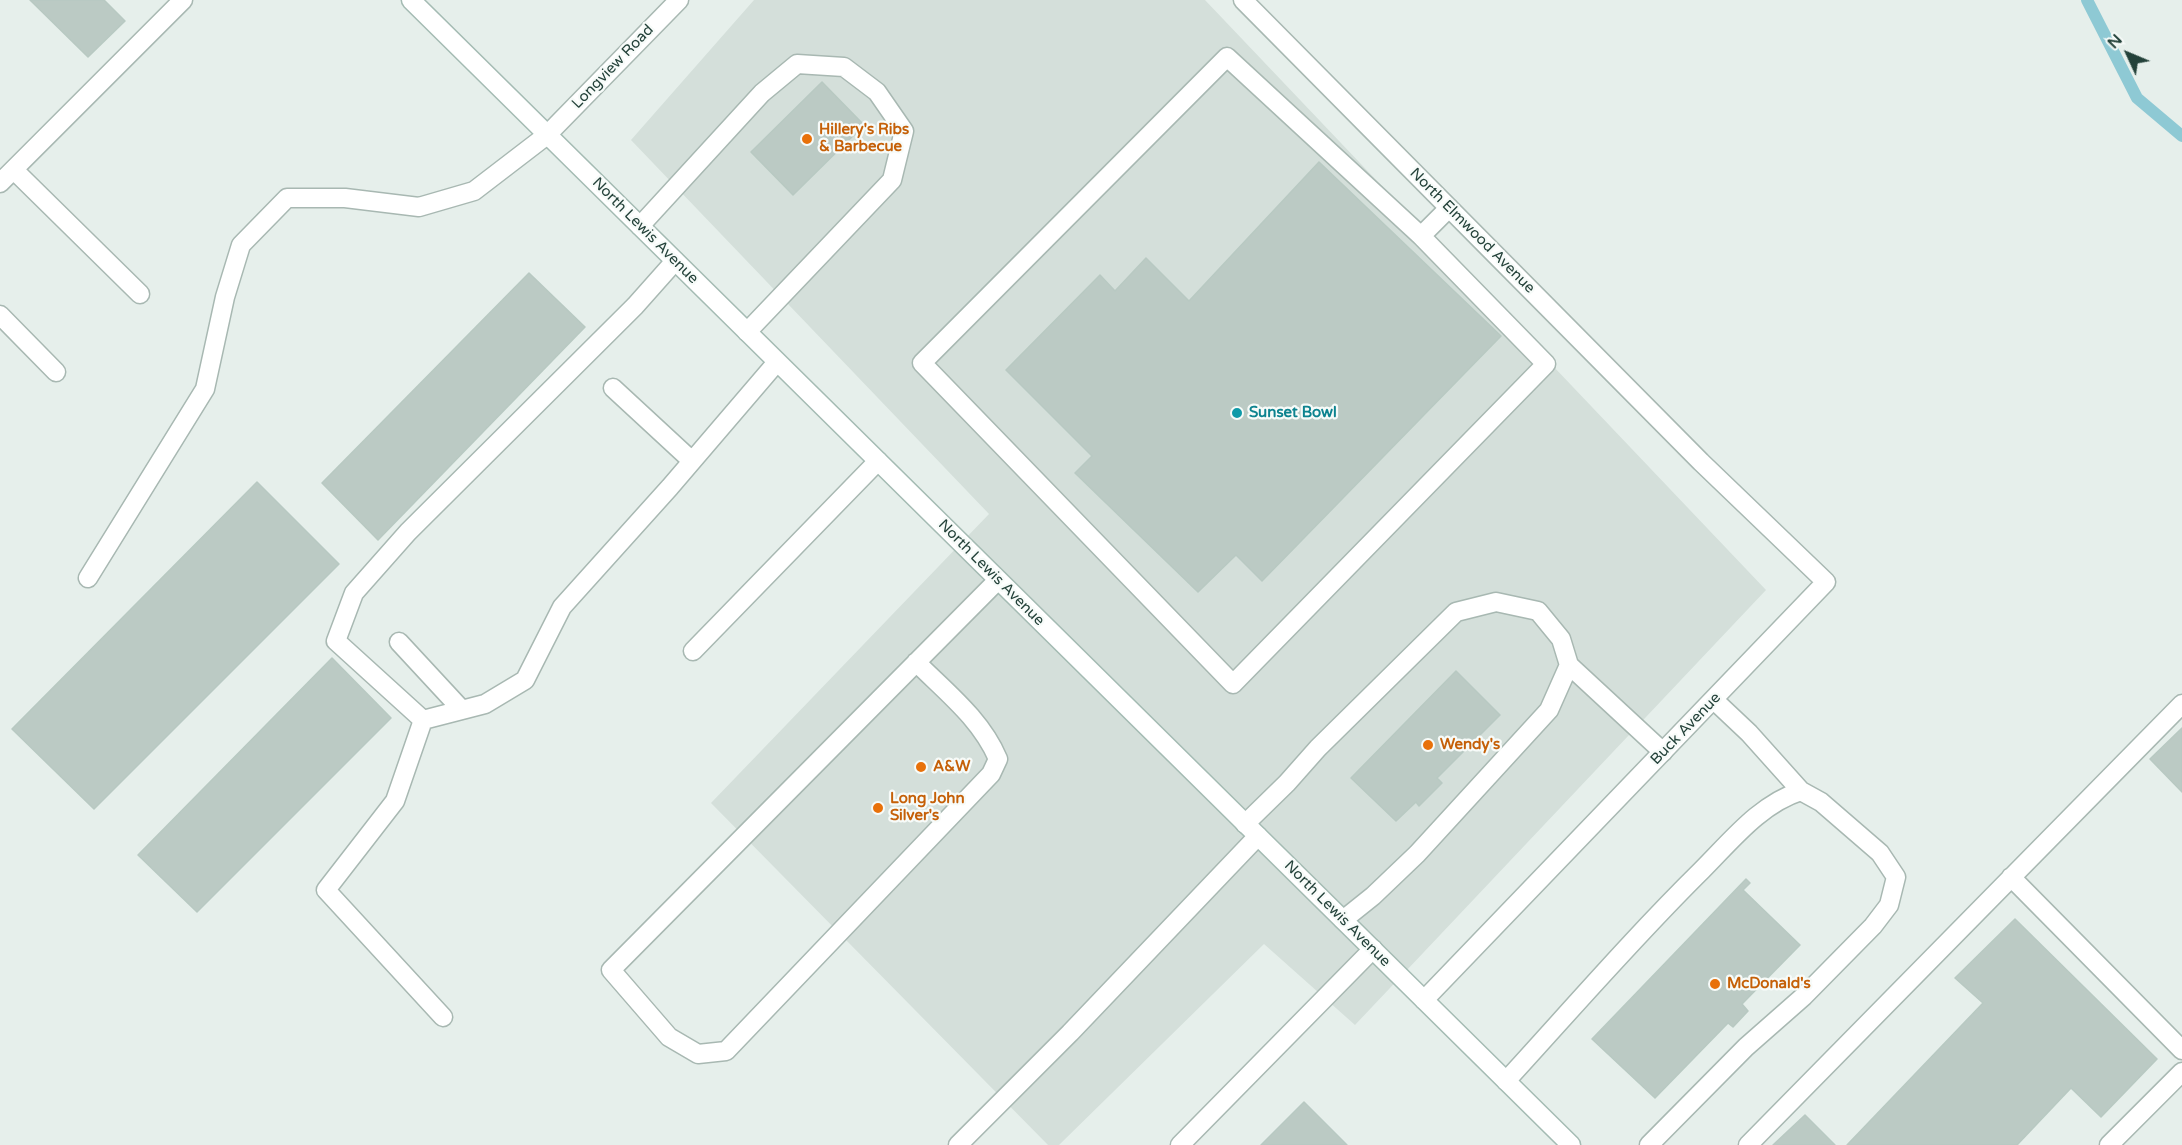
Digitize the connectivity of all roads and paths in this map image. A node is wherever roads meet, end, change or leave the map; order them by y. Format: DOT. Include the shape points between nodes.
graph roads {
  1 [pos="183,0"];
  2 [pos="411,0"];
  3 [pos="679,0"];
  4 [pos="1243,0"];
  5 [pos="547,135"];
  6 [pos="14,170"];
  7 [pos="0,183"];
  8 [pos="1449,208"];
  9 [pos="640,226"];
  10 [pos="1421,236"];
  11 [pos="675,261"];
  12 [pos="140,294"];
  13 [pos="0,315"];
  14 [pos="747,332"];
  15 [pos="777,362"];
  16 [pos="56,372"];
  17 [pos="613,388"];
  18 [pos="692,461"];
  19 [pos="878,461"];
  20 [pos="1701,462"];
  21 [pos="88,578"];
  22 [pos="998,580"];
  23 [pos="399,642"];
  24 [pos="693,651"];
  25 [pos="916,662"];
  26 [pos="1569,665"];
  27 [pos="1714,700"];
  28 [pos="2182,704"];
  29 [pos="462,710"];
  30 [pos="423,720"];
  31 [pos="1663,752"];
  32 [pos="1801,791"];
  33 [pos="1252,830"];
  34 [pos="2011,878"];
  35 [pos="1343,920"];
  36 [pos="1373,950"];
  37 [pos="1424,1000"];
  38 [pos="443,1017"];
  39 [pos="2182,1050"];
  40 [pos="2182,1072"];
  41 [pos="1506,1081"];
  42 [pos="958,1145"];
  43 [pos="1180,1145"];
  44 [pos="1571,1145"];
  45 [pos="1649,1145"];
  46 [pos="1748,1145"];
  47 [pos="2109,1145"];
  1 -- 6 [label="main road"];
  2 -- 5 [label="main road, North Lewis Avenue"];
  3 -- 5 [label="main road, Longview Road"];
  4 -- 8 [label="main road, North Elmwood Avenue"];
  5 -- 9 [label="main road, North Lewis Avenue"];
  5 -- 21 [label="main road, Longview Road" via="474,191 419,207 345,198 287,198 241,245 205,389"];
  6 -- 7 [label="main road"];
  6 -- 12 [label="main road"];
  8 -- 10 [label="main road"];
  8 -- 20 [label="main road, North Elmwood Avenue"];
  9 -- 11 [label="main road, North Lewis Avenue"];
  9 -- 14 [label="main road" via="762,93 797,64 844,67 877,92 904,131 892,180"];
  10 -- 10 [label="main road" via="1546,364 1233,684 922,363 1227,57"];
  11 -- 14 [label="main road, North Lewis Avenue"];
  11 -- 30 [label="main road" via="635,306 408,532 354,593 336,642"];
  13 -- 16 [label="main road"];
  14 -- 15 [label="main road, North Lewis Avenue"];
  15 -- 18 [label="main road"];
  15 -- 19 [label="main road, North Lewis Avenue"];
  17 -- 18 [label="main road"];
  18 -- 29 [label="main road" via="562,607 525,680 485,704"];
  19 -- 22 [label="main road, North Lewis Avenue"];
  19 -- 24 [label="main road"];
  20 -- 27 [label="main road, Buck Avenue" via="1826,582"];
  22 -- 25 [label="main road"];
  22 -- 33 [label="main road, North Lewis Avenue"];
  23 -- 29 [label="main road"];
  25 -- 25 [label="main road" via="612,970 669,1037 698,1054 726,1051 991,774 998,759 991,743 969,714"];
  26 -- 31 [label="main road"];
  26 -- 33 [label="main road" via="1561,639 1538,611 1496,602 1456,612 1318,748"];
  26 -- 35 [label="main road" via="1549,710 1417,854"];
  27 -- 31 [label="main road, Buck Avenue"];
  27 -- 32 [label="main road"];
  28 -- 34 [label="main road"];
  29 -- 30 [label="main road"];
  30 -- 38 [label="main road" via="395,801 326,890"];
  31 -- 37 [label="main road, Buck Avenue"];
  32 -- 41 [label="main road" via="1783,797 1746,824 1627,947"];
  32 -- 45 [label="main road" via="1821,802 1880,853 1896,877 1889,905 1840,962 1746,1047"];
  33 -- 35 [label="main road, North Lewis Avenue"];
  33 -- 42 [label="main road" via="1070,1033"];
  34 -- 39 [label="main road"];
  34 -- 46 [label="main road"];
  35 -- 36 [label="main road, North Lewis Avenue"];
  36 -- 37 [label="main road, North Lewis Avenue"];
  36 -- 43 [label="main road"];
  37 -- 41 [label="main road, North Lewis Avenue"];
  40 -- 47 [label="main road"];
  41 -- 44 [label="main road, North Lewis Avenue"];
}
